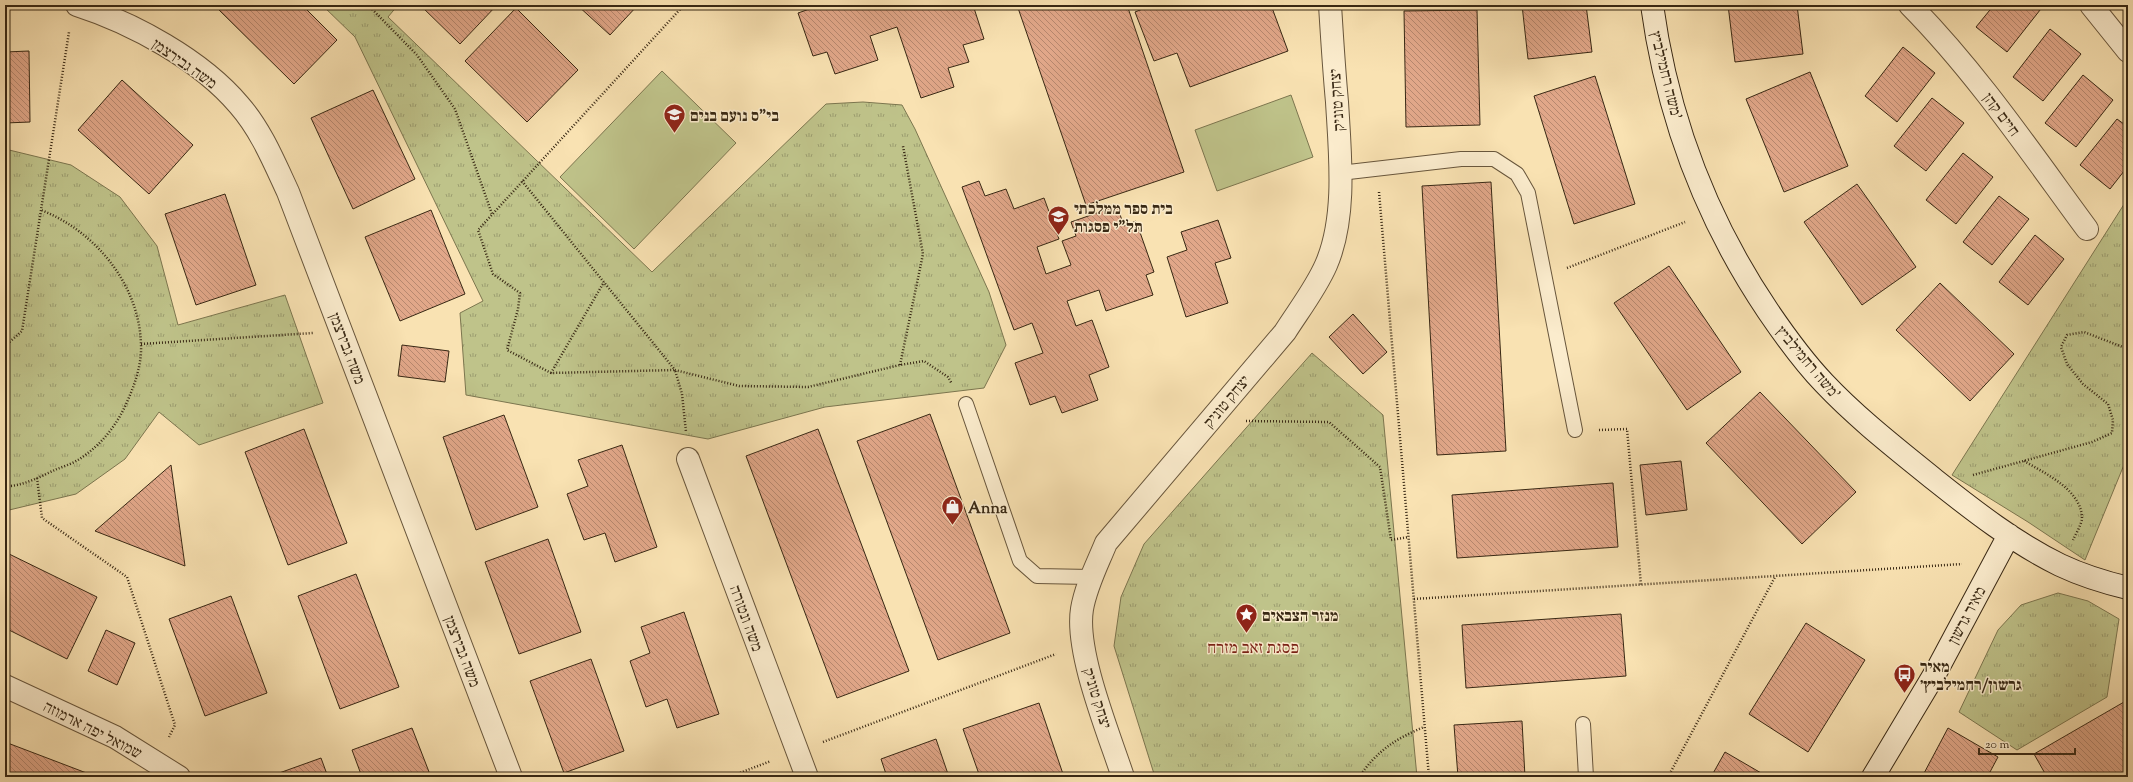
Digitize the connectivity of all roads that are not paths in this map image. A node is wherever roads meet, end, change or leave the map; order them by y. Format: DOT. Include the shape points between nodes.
graph roads {
  1 [pos="78,5"];
  2 [pos="1330,5"];
  3 [pos="1652,5"];
  4 [pos="1910,5"];
  5 [pos="2090,5"];
  6 [pos="2128,51"];
  7 [pos="1340,173"];
  8 [pos="2087,229"];
  9 [pos="966,404"];
  10 [pos="1575,430"];
  11 [pos="688,459"];
  12 [pos="2009,534"];
  13 [pos="1091,576"];
  14 [pos="2128,588"];
  15 [pos="5,686"];
  16 [pos="1583,724"];
  17 [pos="179,777"];
  18 [pos="511,777"];
  19 [pos="807,777"];
  20 [pos="1123,777"];
  21 [pos="1586,777"];
  22 [pos="1873,777"];
  1 -- 18 [label="street, משה גבירצמן" via="99,12 177,54 210,76 239,105 264,140 288,192"];
  2 -- 7 [label="street, יצחק טוניק"];
  3 -- 12 [label="street, משה רחמילביץ'" via="1667,83 1697,179 1730,250 1791,344 1823,383 1859,417 1940,484"];
  4 -- 8 [label="street, חיים קהן" via="1944,40 1987,93"];
  5 -- 6 [label="street"];
  7 -- 10 [label="lane" via="1461,159 1494,159 1517,174 1528,193"];
  7 -- 13 [label="street, יצחק טוניק" via="1341,190 1336,230 1326,264 1306,301 1285,332 1106,544"];
  9 -- 13 [label="lane" via="1020,561 1037,576"];
  11 -- 19 [label="street, משה ונטורה"];
  12 -- 14 [label="street, משה רחמילביץ'" via="2061,566"];
  12 -- 22 [label="street, מאיר גרשון" via="1937,670"];
  13 -- 20 [label="street, יצחק טוניק" via="1082,610 1082,644"];
  15 -- 17 [label="street, שמואל יפה ארמוזה" via="116,737"];
  16 -- 21 [label="lane"];
}
